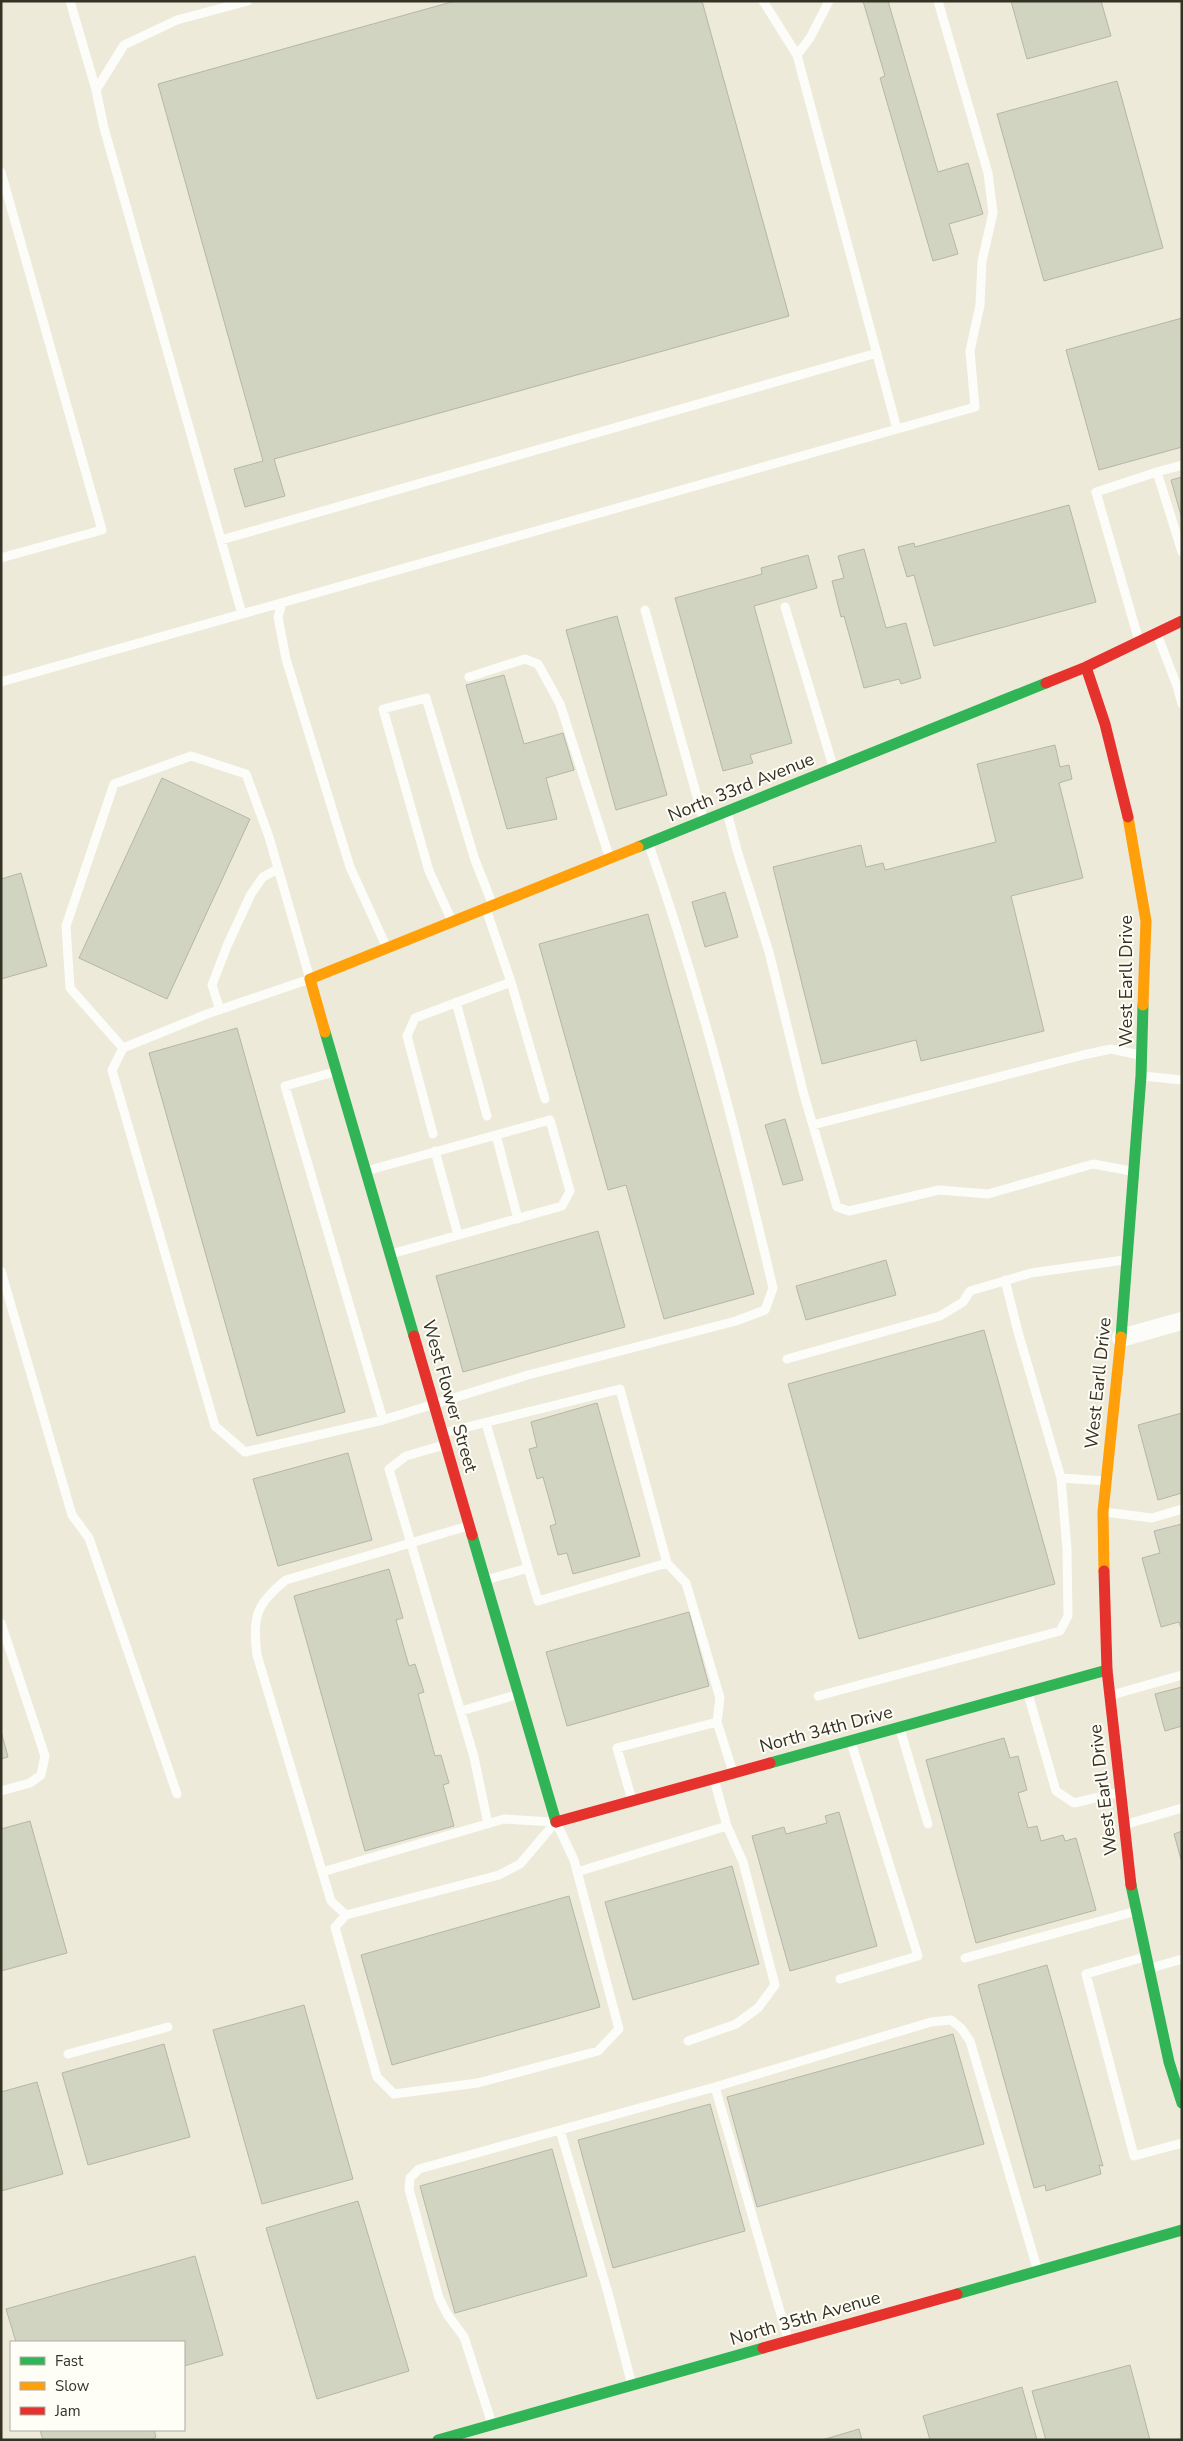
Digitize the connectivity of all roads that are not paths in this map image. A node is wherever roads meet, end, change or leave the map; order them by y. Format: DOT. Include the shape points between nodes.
graph roads {
  1 [pos="70,1"];
  2 [pos="248,1"];
  3 [pos="764,1"];
  4 [pos="829,1"];
  5 [pos="938,1"];
  6 [pos="797,55"];
  7 [pos="96,90"];
  8 [pos="1,172"];
  9 [pos="877,353"];
  10 [pos="897,429"];
  11 [pos="1182,465"];
  12 [pos="1157,472"];
  13 [pos="221,540"];
  14 [pos="1182,552"];
  15 [pos="1,558"];
  16 [pos="282,603"];
  17 [pos="785,607"];
  18 [pos="645,610"];
  19 [pos="242,614"];
  20 [pos="1182,622"];
  21 [pos="1157,633"];
  22 [pos="1139,642"];
  23 [pos="1086,667"];
  24 [pos="469,677"];
  25 [pos="1,682"];
  26 [pos="1180,685"];
  27 [pos="1182,704"];
  28 [pos="833,769"];
  29 [pos="727,811"];
  30 [pos="704,820"];
  31 [pos="648,843"];
  32 [pos="610,859"];
  33 [pos="278,869"];
  34 [pos="490,907"];
  35 [pos="452,922"];
  36 [pos="387,948"];
  37 [pos="310,980"];
  38 [pos="511,982"];
  39 [pos="456,1002"];
  40 [pos="220,1010"];
  41 [pos="124,1048"];
  42 [pos="1143,1055"];
  43 [pos="337,1071"];
  44 [pos="1141,1076"];
  45 [pos="1182,1080"];
  46 [pos="545,1099"];
  47 [pos="487,1116"];
  48 [pos="813,1125"];
  49 [pos="433,1134"];
  50 [pos="496,1135"];
  51 [pos="435,1152"];
  52 [pos="366,1171"];
  53 [pos="1134,1171"];
  54 [pos="518,1219"];
  55 [pos="458,1235"];
  56 [pos="390,1254"];
  57 [pos="1127,1260"];
  58 [pos="1,1271"];
  59 [pos="1005,1280"];
  60 [pos="1182,1321"];
  61 [pos="1121,1338"];
  62 [pos="787,1359"];
  63 [pos="434,1403"];
  64 [pos="383,1420"];
  65 [pos="486,1422"];
  66 [pos="444,1439"];
  67 [pos="1061,1478"];
  68 [pos="1106,1481"];
  69 [pos="1182,1509"];
  70 [pos="1103,1512"];
  71 [pos="469,1526"];
  72 [pos="412,1543"];
  73 [pos="667,1563"];
  74 [pos="528,1568"];
  75 [pos="485,1580"];
  76 [pos="1,1623"];
  77 [pos="1107,1670"];
  78 [pos="1182,1675"];
  79 [pos="1027,1692"];
  80 [pos="518,1694"];
  81 [pos="818,1696"];
  82 [pos="1110,1696"];
  83 [pos="461,1711"];
  84 [pos="717,1722"];
  85 [pos="900,1727"];
  86 [pos="851,1740"];
  87 [pos="733,1773"];
  88 [pos="713,1778"];
  89 [pos="1,1791"];
  90 [pos="1121,1792"];
  91 [pos="177,1794"];
  92 [pos="632,1800"];
  93 [pos="1182,1808"];
  94 [pos="556,1822"];
  95 [pos="488,1824"];
  96 [pos="928,1824"];
  97 [pos="1124,1825"];
  98 [pos="727,1826"];
  99 [pos="322,1872"];
  100 [pos="577,1872"];
  101 [pos="1136,1912"];
  102 [pos="346,1915"];
  103 [pos="1146,1956"];
  104 [pos="965,1958"];
  105 [pos="1182,1959"];
  106 [pos="1149,1969"];
  107 [pos="840,1979"];
  108 [pos="168,2027"];
  109 [pos="688,2041"];
  110 [pos="68,2054"];
  111 [pos="715,2087"];
  112 [pos="1182,2103"];
  113 [pos="560,2130"];
  114 [pos="1182,2143"];
  115 [pos="1182,2230"];
  116 [pos="1038,2271"];
  117 [pos="789,2341"];
  118 [pos="632,2385"];
  119 [pos="492,2424"];
  120 [pos="438,2440"];
  1 -- 7 [label="lane"];
  2 -- 7 [label="lane" via="177,20 124,44"];
  3 -- 6 [label="lane"];
  4 -- 6 [label="lane" via="810,38"];
  5 -- 10 [label="lane" via="988,173 993,213 982,261 980,305 970,351 975,407"];
  6 -- 9 [label="lane"];
  7 -- 13 [label="lane"];
  8 -- 15 [label="lane" via="102,530"];
  9 -- 10 [label="lane"];
  9 -- 13 [label="lane"];
  10 -- 16 [label="lane"];
  11 -- 12 [label="lane"];
  12 -- 14 [label="lane"];
  12 -- 22 [label="lane" via="1096,492"];
  13 -- 19 [label="lane"];
  16 -- 19 [label="lane"];
  16 -- 36 [label="lane" via="278,616 286,659 350,867"];
  17 -- 28 [label="lane"];
  18 -- 30 [label="lane"];
  19 -- 25 [label="lane"];
  20 -- 21 [label="street, North 33rd Avenue"];
  21 -- 22 [label="street, North 33rd Avenue"];
  21 -- 26 [label="lane"];
  22 -- 23 [label="street, North 33rd Avenue"];
  23 -- 28 [label="street, North 33rd Avenue"];
  23 -- 42 [label="street, West Earll Drive" via="1126,806 1146,921"];
  24 -- 32 [label="lane" via="525,659 538,664 560,704"];
  26 -- 27 [label="lane"];
  28 -- 29 [label="street, North 33rd Avenue"];
  29 -- 30 [label="street, North 33rd Avenue"];
  29 -- 48 [label="lane" via="770,952"];
  30 -- 31 [label="street, North 33rd Avenue"];
  31 -- 32 [label="street, North 33rd Avenue"];
  31 -- 63 [label="lane" via="671,909 738,1135 774,1288 771,1296 765,1310 736,1321"];
  32 -- 34 [label="street, North 33rd Avenue"];
  33 -- 37 [label="lane"];
  33 -- 40 [label="lane" via="262,877 227,946 212,985"];
  33 -- 41 [label="lane" via="246,774 192,756 114,784 66,926 70,988"];
  34 -- 35 [label="street, North 33rd Avenue"];
  34 -- 35 [label="lane" via="426,698 383,709 429,871"];
  34 -- 38 [label="lane"];
  35 -- 36 [label="street, North 33rd Avenue"];
  36 -- 37 [label="street, North 33rd Avenue"];
  37 -- 40 [label="lane"];
  37 -- 43 [label="street, West Flower Street"];
  38 -- 39 [label="lane"];
  38 -- 46 [label="lane"];
  39 -- 47 [label="lane"];
  39 -- 49 [label="lane" via="415,1018 407,1036"];
  40 -- 41 [label="lane"];
  41 -- 64 [label="lane" via="112,1070 215,1426 244,1452"];
  42 -- 44 [label="street, West Earll Drive"];
  42 -- 48 [label="lane" via="1111,1049"];
  43 -- 52 [label="street, West Flower Street"];
  43 -- 64 [label="lane" via="286,1086"];
  44 -- 45 [label="lane"];
  44 -- 53 [label="street, West Earll Drive"];
  48 -- 53 [label="lane" via="837,1207 849,1211 939,1190 988,1194 1093,1164"];
  50 -- 51 [label="lane"];
  50 -- 54 [label="lane"];
  50 -- 54 [label="lane" via="550,1120 570,1191 562,1206"];
  51 -- 52 [label="lane"];
  51 -- 55 [label="lane"];
  52 -- 56 [label="street, West Flower Street"];
  53 -- 57 [label="street, West Earll Drive"];
  54 -- 55 [label="lane"];
  55 -- 56 [label="lane"];
  56 -- 63 [label="street, West Flower Street"];
  57 -- 59 [label="lane" via="1031,1273"];
  57 -- 61 [label="street, West Earll Drive"];
  58 -- 91 [label="lane" via="72,1515 89,1538"];
  59 -- 62 [label="lane" via="970,1290 963,1302 940,1316"];
  59 -- 67 [label="lane"];
  60 -- 61 [label="street"];
  61 -- 68 [label="street, West Earll Drive"];
  63 -- 64 [label="lane"];
  63 -- 66 [label="street, West Flower Street"];
  65 -- 66 [label="lane"];
  65 -- 73 [label="lane" via="620,1388"];
  65 -- 74 [label="lane"];
  66 -- 71 [label="street, West Flower Street"];
  66 -- 72 [label="lane" via="406,1456 389,1469"];
  67 -- 68 [label="lane"];
  67 -- 81 [label="lane" via="1068,1616 1060,1631"];
  68 -- 70 [label="street, West Earll Drive"];
  69 -- 70 [label="lane" via="1152,1518"];
  70 -- 77 [label="street, West Earll Drive"];
  71 -- 72 [label="lane"];
  71 -- 75 [label="street, West Flower Street"];
  72 -- 83 [label="lane"];
  72 -- 99 [label="lane" via="286,1580 266,1596 256,1617 257,1655"];
  73 -- 74 [label="lane" via="538,1602"];
  73 -- 84 [label="lane" via="686,1583 720,1698"];
  74 -- 75 [label="lane"];
  75 -- 80 [label="street, West Flower Street"];
  76 -- 89 [label="lane" via="45,1756 41,1775 30,1783"];
  77 -- 79 [label="street, North 34th Drive"];
  77 -- 82 [label="street, West Earll Drive"];
  78 -- 82 [label="lane"];
  79 -- 85 [label="street, North 34th Drive"];
  79 -- 90 [label="lane" via="1056,1791 1074,1803"];
  80 -- 83 [label="lane"];
  80 -- 94 [label="street, West Flower Street"];
  82 -- 90 [label="street, West Earll Drive"];
  83 -- 95 [label="lane"];
  84 -- 87 [label="lane"];
  84 -- 92 [label="lane" via="617,1748"];
  85 -- 86 [label="street, North 34th Drive"];
  85 -- 96 [label="lane"];
  86 -- 87 [label="street, North 34th Drive"];
  86 -- 107 [label="lane" via="918,1956"];
  87 -- 88 [label="street, North 34th Drive"];
  88 -- 92 [label="street, North 34th Drive"];
  88 -- 98 [label="lane"];
  90 -- 97 [label="street, West Earll Drive"];
  92 -- 94 [label="street, North 34th Drive"];
  93 -- 97 [label="lane"];
  94 -- 95 [label="lane" via="504,1819"];
  94 -- 100 [label="lane"];
  94 -- 102 [label="lane" via="520,1864 499,1875"];
  95 -- 99 [label="lane"];
  97 -- 101 [label="street, West Earll Drive"];
  98 -- 100 [label="lane"];
  98 -- 109 [label="lane" via="743,1862 775,1985 758,2008 736,2024"];
  99 -- 102 [label="lane" via="331,1901"];
  100 -- 102 [label="lane" via="618,2029 598,2051 478,2083 394,2094 377,2077 335,1927"];
  101 -- 103 [label="street, West Earll Drive"];
  101 -- 104 [label="lane"];
  103 -- 106 [label="street, West Earll Drive"];
  103 -- 114 [label="lane" via="1086,1974 1134,2156"];
  105 -- 106 [label="lane"];
  106 -- 112 [label="street, West Earll Drive" via="1169,2062"];
  108 -- 110 [label="lane"];
  111 -- 113 [label="lane"];
  111 -- 116 [label="lane" via="931,2022 951,2020 970,2041"];
  111 -- 117 [label="lane"];
  113 -- 118 [label="lane"];
  113 -- 119 [label="lane" via="419,2169 410,2178 409,2189 439,2298 464,2337"];
  115 -- 116 [label="street, North 35th Avenue"];
  116 -- 117 [label="street, North 35th Avenue"];
  117 -- 118 [label="street, North 35th Avenue"];
  118 -- 119 [label="street, North 35th Avenue"];
  119 -- 120 [label="street, North 35th Avenue"];
}
